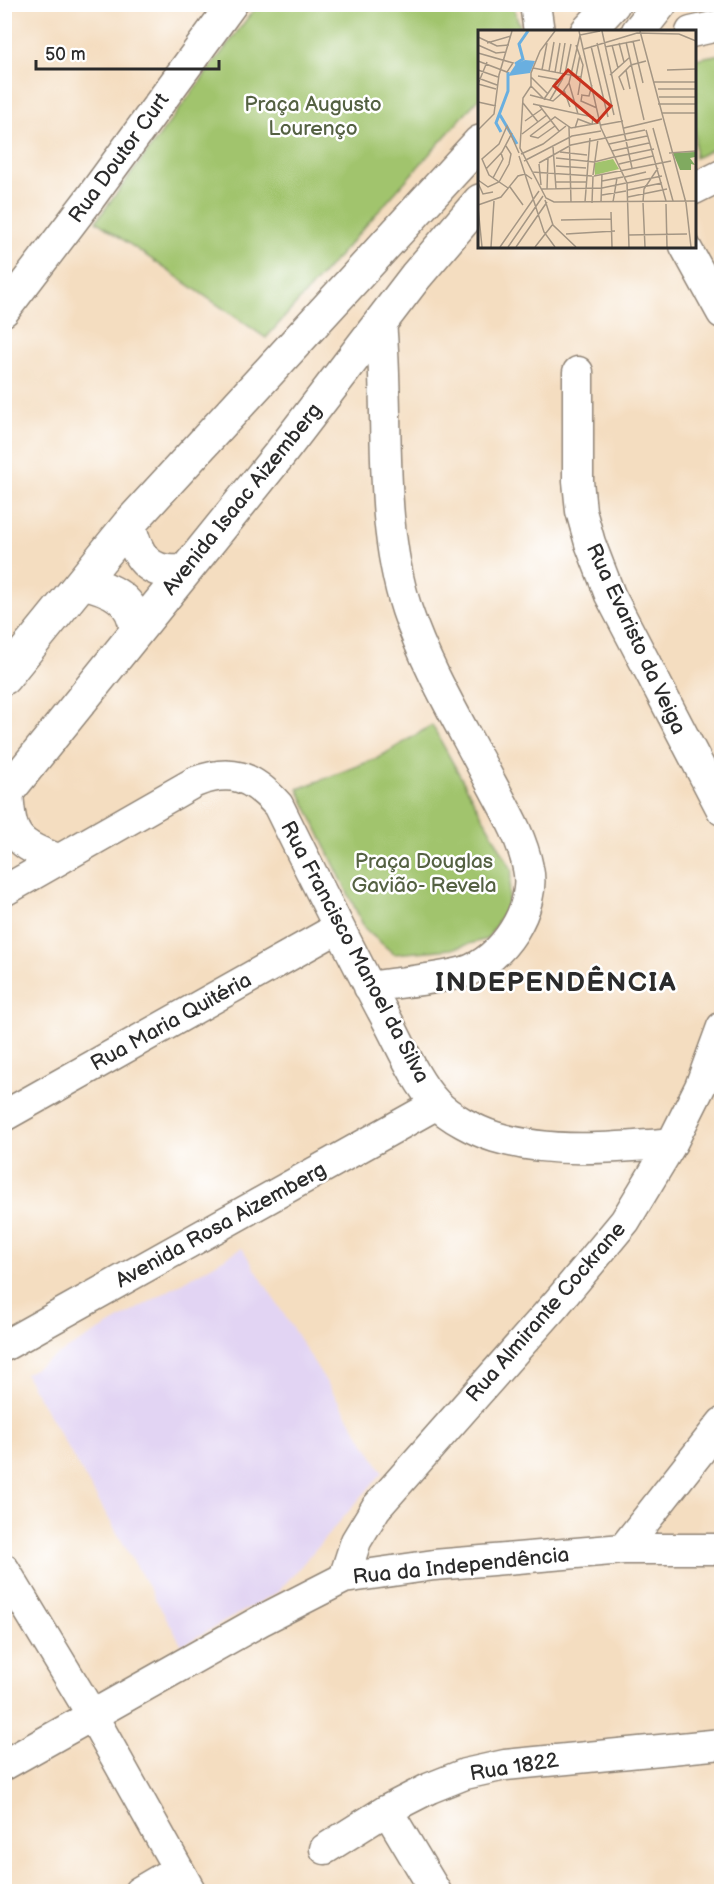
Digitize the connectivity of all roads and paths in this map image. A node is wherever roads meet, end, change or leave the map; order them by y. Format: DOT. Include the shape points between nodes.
graph roads {
  1 [pos="232,4"];
  2 [pos="535,4"];
  3 [pos="613,4"];
  4 [pos="660,4"];
  5 [pos="722,25"];
  6 [pos="539,30"];
  7 [pos="589,30"];
  8 [pos="640,30"];
  9 [pos="696,31"];
  10 [pos="478,144"];
  11 [pos="722,175"];
  12 [pos="696,188"];
  13 [pos="478,203"];
  14 [pos="687,248"];
  15 [pos="4,311"];
  16 [pos="722,313"];
  17 [pos="381,322"];
  18 [pos="578,372"];
  19 [pos="129,524"];
  20 [pos="184,571"];
  21 [pos="82,582"];
  22 [pos="136,631"];
  23 [pos="4,678"];
  24 [pos="708,762"];
  25 [pos="6,794"];
  26 [pos="722,810"];
  27 [pos="58,859"];
  28 [pos="4,891"];
  29 [pos="338,928"];
  30 [pos="369,987"];
  31 [pos="722,1027"];
  32 [pos="437,1104"];
  33 [pos="4,1116"];
  34 [pos="672,1143"];
  35 [pos="4,1346"];
  36 [pos="722,1423"];
  37 [pos="623,1549"];
  38 [pos="722,1549"];
  39 [pos="4,1569"];
  40 [pos="344,1578"];
  41 [pos="92,1715"];
  42 [pos="722,1744"];
  43 [pos="4,1765"];
  44 [pos="387,1810"];
  45 [pos="325,1849"];
  46 [pos="185,1880"];
  47 [pos="139,1892"];
  48 [pos="435,1892"];
  1 -- 15 [label="street, Rua Doutor Curt"];
  2 -- 6 [label="street"];
  3 -- 7 [label="street"];
  4 -- 8 [label="street"];
  5 -- 9 [label="street"];
  10 -- 19 [label="street"];
  11 -- 12 [label="street"];
  13 -- 17 [label="street, Avenida Isaac Aizemberg"];
  14 -- 16 [label="street"];
  17 -- 20 [label="street, Avenida Isaac Aizemberg"];
  17 -- 30 [label="street" via="389,496 395,557 407,608 423,651 519,836 529,871 526,902 515,930 495,954 465,972"];
  18 -- 24 [label="street, Rua Evaristo da Veiga" via="581,511 590,543 610,595"];
  19 -- 20 [label="street" via="134,547 142,559 165,572"];
  19 -- 21 [label="street"];
  20 -- 22 [label="street, Avenida Isaac Aizemberg"];
  21 -- 22 [label="street" via="106,589 124,600 136,619"];
  21 -- 23 [label="street"];
  22 -- 25 [label="street, Avenida Isaac Aizemberg"];
  24 -- 26 [label="street, Rua Evaristo da Veiga"];
  25 -- 27 [label="street" via="11,827 16,834 33,850"];
  27 -- 28 [label="street, Rua Francisco Manoel da Silva"];
  27 -- 29 [label="street, Rua Francisco Manoel da Silva" via="195,782 214,775 234,775 251,780 278,805"];
  29 -- 30 [label="street, Rua Francisco Manoel da Silva"];
  29 -- 33 [label="street, Rua Maria Quitéria"];
  30 -- 32 [label="street, Rua Francisco Manoel da Silva"];
  31 -- 34 [label="street, Rua Almirante Cockrane" via="700,1087"];
  32 -- 34 [label="street, Rua Francisco Manoel da Silva" via="495,1137 549,1147 618,1148"];
  32 -- 35 [label="street, Avenida Rosa Aizemberg"];
  34 -- 40 [label="street, Rua Almirante Cockrane" via="625,1221 598,1256 376,1508 356,1541"];
  36 -- 37 [label="street"];
  37 -- 38 [label="street, Rua da Independência"];
  37 -- 40 [label="street, Rua da Independência" via="434,1565"];
  39 -- 41 [label="street"];
  40 -- 41 [label="street, Rua da Independência" via="308,1594"];
  41 -- 43 [label="street, Rua da Independência"];
  41 -- 46 [label="street"];
  42 -- 44 [label="street, Rua 1822" via="506,1765 465,1774"];
  44 -- 45 [label="street, Rua 1822"];
  44 -- 48 [label="street"];
  46 -- 47 [label="street"];
}
